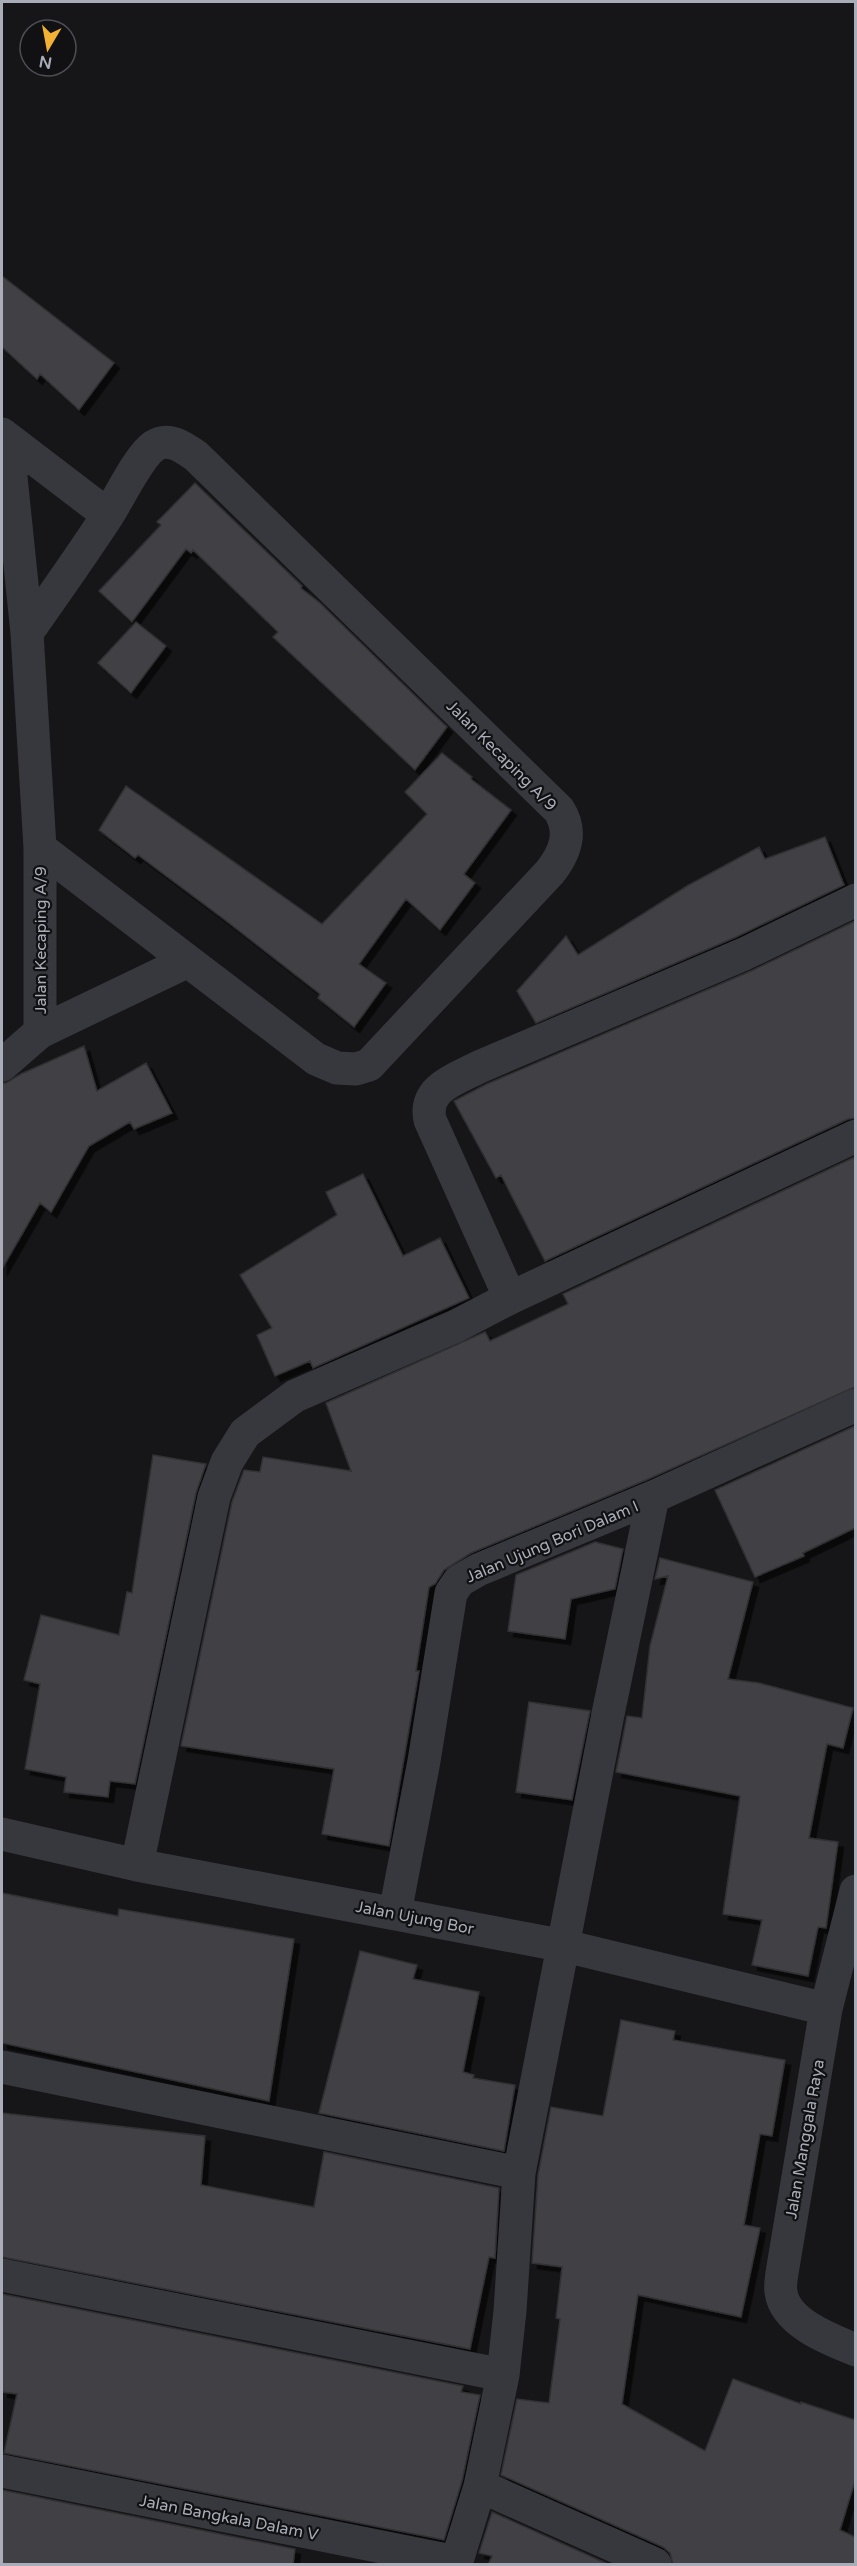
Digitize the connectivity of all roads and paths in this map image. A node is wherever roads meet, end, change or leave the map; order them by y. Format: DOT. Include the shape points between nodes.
graph roads {
  1 [pos="4,436"];
  2 [pos="108,515"];
  3 [pos="27,633"];
  4 [pos="40,848"];
  5 [pos="855,900"];
  6 [pos="188,961"];
  7 [pos="40,1032"];
  8 [pos="2,1065"];
  9 [pos="855,1136"];
  10 [pos="510,1298"];
  11 [pos="855,1405"];
  12 [pos="653,1497"];
  13 [pos="2,1834"];
  14 [pos="137,1865"];
  15 [pos="855,1891"];
  16 [pos="395,1913"];
  17 [pos="565,1946"];
  18 [pos="826,2009"];
  19 [pos="2,2067"];
  20 [pos="519,2173"];
  21 [pos="2,2275"];
  22 [pos="855,2350"];
  23 [pos="503,2375"];
  24 [pos="2,2471"];
  25 [pos="480,2486"];
  26 [pos="456,2563"];
  27 [pos="655,2565"];
  1 -- 2 [label="street, Jalan Kecaping A/9"];
  1 -- 3 [label="street, Jalan Kecaping A/9"];
  2 -- 3 [label="street, Jalan Kecaping A/9"];
  2 -- 6 [label="street, Jalan Kecaping A/9" via="145,454 161,442 177,444 205,465 566,821 562,856 550,872 369,1065 337,1068 316,1059"];
  3 -- 4 [label="street, Jalan Kecaping A/9"];
  4 -- 6 [label="street, Jalan Kecaping A/9"];
  4 -- 7 [label="street, Jalan Kecaping A/9"];
  5 -- 10 [label="street" via="744,954 479,1067 439,1088 431,1097 430,1120"];
  6 -- 7 [label="street, Jalan Kecaping A/9"];
  7 -- 8 [label="street, Jalan Kecaping A/9"];
  9 -- 10 [label="street"];
  10 -- 14 [label="street" via="456,1326 295,1396 257,1422 234,1448 214,1497"];
  11 -- 12 [label="street, Jalan Ujung Bori Dalam I"];
  12 -- 16 [label="street, Jalan Ujung Bori Dalam I" via="478,1570 455,1585"];
  12 -- 17 [label="street"];
  13 -- 14 [label="street, Jalan Ujung Bor"];
  14 -- 16 [label="street, Jalan Ujung Bor"];
  15 -- 18 [label="street, Jalan Manggala Raya"];
  16 -- 17 [label="street, Jalan Ujung Bor"];
  17 -- 18 [label="street, Jalan Ujung Bor"];
  17 -- 20 [label="street"];
  18 -- 22 [label="street, Jalan Manggala Raya" via="781,2292 790,2311 816,2333"];
  19 -- 20 [label="street"];
  20 -- 23 [label="street"];
  21 -- 23 [label="street"];
  23 -- 25 [label="street"];
  24 -- 26 [label="street, Jalan Bangkala Dalam V"];
  25 -- 26 [label="street"];
  25 -- 27 [label="street"];
}
